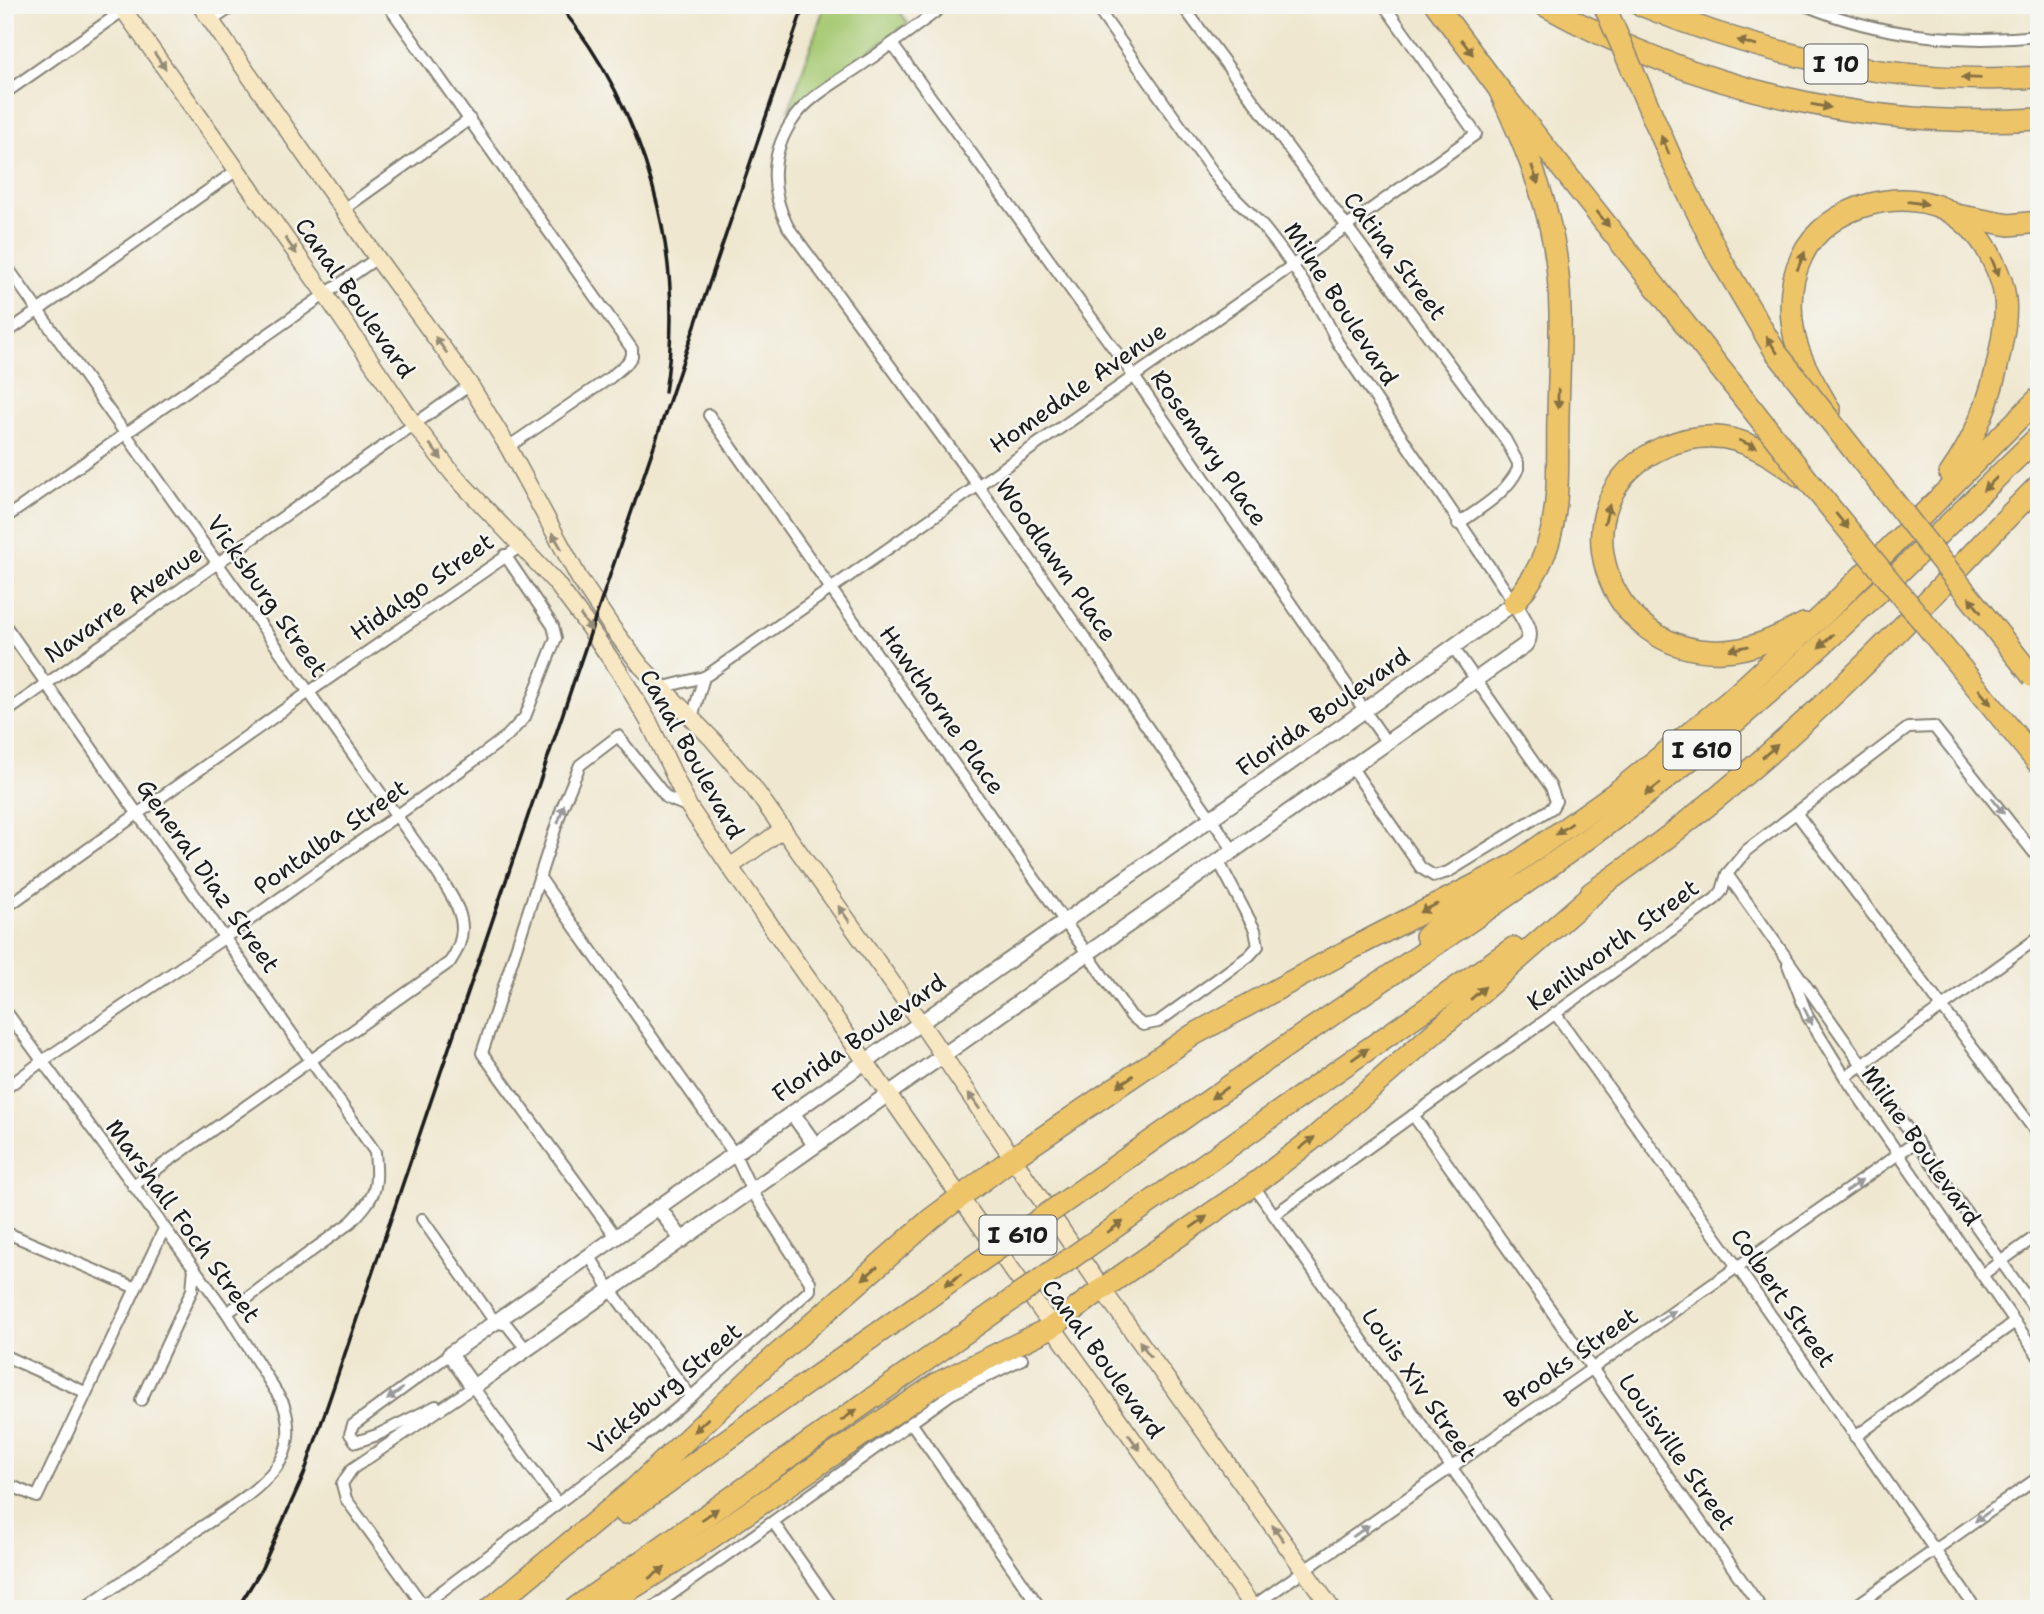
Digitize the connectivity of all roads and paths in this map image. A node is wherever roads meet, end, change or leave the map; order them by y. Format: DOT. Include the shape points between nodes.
graph roads {
  1 [pos="201,5"];
  2 [pos="234,5"];
  3 [pos="388,5"];
  4 [pos="946,5"];
  5 [pos="1095,5"];
  6 [pos="1182,5"];
  7 [pos="1384,5"];
  8 [pos="1436,5"];
  9 [pos="1544,5"];
  10 [pos="1604,5"];
  11 [pos="1641,5"];
  12 [pos="1805,5"];
  13 [pos="125,7"];
  14 [pos="211,21"];
  15 [pos="2039,36"];
  16 [pos="892,44"];
  17 [pos="2039,77"];
  18 [pos="1499,89"];
  19 [pos="5,93"];
  20 [pos="470,119"];
  21 [pos="2039,119"];
  22 [pos="237,170"];
  23 [pos="344,209"];
  24 [pos="1954,214"];
  25 [pos="2039,222"];
  26 [pos="1346,226"];
  27 [pos="377,258"];
  28 [pos="5,264"];
  29 [pos="1293,265"];
  30 [pos="325,294"];
  31 [pos="39,311"];
  32 [pos="5,334"];
  33 [pos="1133,375"];
  34 [pos="470,385"];
  35 [pos="2039,398"];
  36 [pos="709,415"];
  37 [pos="414,424"];
  38 [pos="126,434"];
  39 [pos="2039,436"];
  40 [pos="1845,437"];
  41 [pos="508,447"];
  42 [pos="977,484"];
  43 [pos="1811,484"];
  44 [pos="2039,485"];
  45 [pos="2039,500"];
  46 [pos="1920,517"];
  47 [pos="5,518"];
  48 [pos="1458,524"];
  49 [pos="1991,533"];
  50 [pos="521,546"];
  51 [pos="505,555"];
  52 [pos="217,563"];
  53 [pos="830,587"];
  54 [pos="1514,603"];
  55 [pos="1824,614"];
  56 [pos="5,625"];
  57 [pos="1530,639"];
  58 [pos="1453,647"];
  59 [pos="704,677"];
  60 [pos="2037,680"];
  61 [pos="1477,681"];
  62 [pos="46,685"];
  63 [pos="664,687"];
  64 [pos="309,692"];
  65 [pos="1365,710"];
  66 [pos="5,713"];
  67 [pos="692,718"];
  68 [pos="1387,743"];
  69 [pos="2039,764"];
  70 [pos="1352,768"];
  71 [pos="690,807"];
  72 [pos="136,813"];
  73 [pos="1797,814"];
  74 [pos="396,816"];
  75 [pos="1213,817"];
  76 [pos="783,829"];
  77 [pos="1234,851"];
  78 [pos="2039,859"];
  79 [pos="1219,862"];
  80 [pos="1511,866"];
  81 [pos="730,867"];
  82 [pos="1727,874"];
  83 [pos="540,878"];
  84 [pos="1602,886"];
  85 [pos="5,908"];
  86 [pos="1065,922"];
  87 [pos="2039,937"];
  88 [pos="224,938"];
  89 [pos="1784,952"];
  90 [pos="1088,954"];
  91 [pos="1942,1008"];
  92 [pos="5,1010"];
  93 [pos="1555,1013"];
  94 [pos="1326,1018"];
  95 [pos="920,1022"];
  96 [pos="943,1056"];
  97 [pos="310,1061"];
  98 [pos="41,1062"];
  99 [pos="866,1062"];
  100 [pos="1861,1065"];
  101 [pos="1845,1077"];
  102 [pos="5,1089"];
  103 [pos="888,1092"];
  104 [pos="793,1114"];
  105 [pos="1413,1115"];
  106 [pos="2039,1136"];
  107 [pos="1917,1141"];
  108 [pos="816,1145"];
  109 [pos="735,1154"];
  110 [pos="1898,1154"];
  111 [pos="1014,1157"];
  112 [pos="1253,1185"];
  113 [pos="133,1186"];
  114 [pos="752,1191"];
  115 [pos="960,1197"];
  116 [pos="659,1208"];
  117 [pos="1274,1215"];
  118 [pos="422,1219"];
  119 [pos="164,1229"];
  120 [pos="5,1232"];
  121 [pos="2039,1234"];
  122 [pos="617,1238"];
  123 [pos="682,1240"];
  124 [pos="590,1257"];
  125 [pos="2001,1261"];
  126 [pos="194,1268"];
  127 [pos="1738,1268"];
  128 [pos="1982,1275"];
  129 [pos="136,1288"];
  130 [pos="610,1289"];
  131 [pos="1102,1289"];
  132 [pos="227,1313"];
  133 [pos="2039,1315"];
  134 [pos="495,1322"];
  135 [pos="2015,1322"];
  136 [pos="1052,1327"];
  137 [pos="526,1349"];
  138 [pos="450,1354"];
  139 [pos="5,1356"];
  140 [pos="2039,1356"];
  141 [pos="1022,1359"];
  142 [pos="1592,1368"];
  143 [pos="473,1387"];
  144 [pos="85,1392"];
  145 [pos="691,1397"];
  146 [pos="141,1400"];
  147 [pos="912,1424"];
  148 [pos="1855,1437"];
  149 [pos="1452,1467"];
  150 [pos="2039,1477"];
  151 [pos="5,1483"];
  152 [pos="557,1503"];
  153 [pos="773,1522"];
  154 [pos="1934,1549"];
  155 [pos="1304,1570"];
  156 [pos="421,1607"];
  157 [pos="1252,1608"];
  158 [pos="83,1609"];
  159 [pos="492,1609"];
  160 [pos="573,1609"];
  161 [pos="599,1609"];
  162 [pos="651,1609"];
  163 [pos="834,1609"];
  164 [pos="1041,1609"];
  165 [pos="1332,1609"];
  166 [pos="1551,1609"];
  167 [pos="1762,1609"];
  168 [pos="1851,1609"];
  169 [pos="1976,1609"];
  1 -- 14 [label="main road, Canal Boulevard"];
  2 -- 14 [label="street"];
  3 -- 20 [label="street"];
  4 -- 16 [label="street, Woodlawn Place"];
  5 -- 29 [label="street, Milne Boulevard" via="1220,182"];
  6 -- 26 [label="street, Catina Street"];
  7 -- 26 [label="street, Homedale Avenue" via="1476,134"];
  8 -- 18 [label="highway, one-way"];
  9 -- 21 [label="highway, I 10, one-way" via="1661,60 1786,99 1868,114"];
  40 -- 10 [label="highway, one-way, bridge" via="1775,351 1720,258"];
  17 -- 11 [label="highway, I 10, one-way" via="1928,77 1809,60 1748,44"];
  12 -- 15 [label="street" via="1862,25 1942,38"];
  13 -- 19 [label="street"];
  13 -- 22 [label="main road, Canal Boulevard, one-way"];
  14 -- 23 [label="main road, Canal Boulevard"];
  16 -- 33 [label="street, Rosemary Place"];
  16 -- 42 [label="street, Woodlawn Place" via="792,120 780,144 774,187 788,227"];
  18 -- 43 [label="highway, one-way, bridge"];
  18 -- 54 [label="highway, one-way" via="1541,194 1554,246 1559,323 1555,513 1542,561"];
  20 -- 23 [label="street"];
  20 -- 41 [label="street" via="632,349 632,356 621,368"];
  22 -- 30 [label="main road, Canal Boulevard, one-way"];
  22 -- 31 [label="street"];
  23 -- 27 [label="main road, Canal Boulevard"];
  24 -- 25 [label="highway" via="2009,225"];
  40 -- 24 [label="highway, one-way, bridge" via="1794,336 1791,300 1802,254 1828,223 1860,206 1898,200 1926,203"];
  24 -- 46 [label="highway, one-way" via="1985,244 1997,270 2005,299 2003,336 1984,410 1960,460"];
  26 -- 29 [label="street, Homedale Avenue"];
  26 -- 48 [label="street, Catina Street" via="1505,439 1518,463 1504,489"];
  27 -- 30 [label="street"];
  34 -- 27 [label="main road, Canal Boulevard, one-way"];
  28 -- 31 [label="street, Vicksburg Street"];
  29 -- 33 [label="street, Homedale Avenue"];
  29 -- 48 [label="street, Milne Boulevard" via="1338,343"];
  30 -- 37 [label="main road, Canal Boulevard"];
  30 -- 38 [label="street"];
  31 -- 32 [label="street"];
  31 -- 38 [label="street, Vicksburg Street"];
  33 -- 42 [label="street, Homedale Avenue"];
  33 -- 65 [label="street, Rosemary Place"];
  34 -- 37 [label="street, Navarre Avenue"];
  34 -- 41 [label="main road, Canal Boulevard"];
  35 -- 46 [label="highway"];
  36 -- 53 [label="street, Hawthorne Place"];
  37 -- 50 [label="main road, Canal Boulevard, one-way" via="453,474"];
  37 -- 52 [label="street, Navarre Avenue"];
  38 -- 47 [label="street"];
  38 -- 52 [label="street, Vicksburg Street"];
  39 -- 94 [label="highway, I 610, one-way" via="1842,626 1698,754 1556,860"];
  60 -- 40 [label="highway, one-way, bridge"];
  63 -- 41 [label="main road, Canal Boulevard, one-way" via="641,666 579,579"];
  42 -- 53 [label="street, Homedale Avenue"];
  42 -- 75 [label="street, Woodlawn Place"];
  55 -- 43 [label="highway, one-way, bridge" via="1768,642 1723,652 1688,648 1647,631 1632,618 1617,597 1604,559 1605,519 1623,478 1657,450 1681,440 1731,438 1766,451"];
  43 -- 69 [label="highway, one-way, bridge"];
  44 -- 49 [label="highway, I 610"];
  45 -- 49 [label="highway"];
  46 -- 55 [label="highway"];
  48 -- 54 [label="street, Milne Boulevard"];
  84 -- 49 [label="highway, I 610, one-way" via="1788,736 1858,671"];
  50 -- 51 [label="street, Hidalgo Street"];
  50 -- 71 [label="main road, Canal Boulevard, one-way" via="556,583 619,671"];
  51 -- 64 [label="street, Hidalgo Street"];
  51 -- 74 [label="street, Pontalba Street" via="553,626 556,638 536,691 525,717 507,736"];
  52 -- 62 [label="street, Navarre Avenue"];
  52 -- 64 [label="street, Vicksburg Street"];
  53 -- 59 [label="street, Homedale Avenue"];
  53 -- 86 [label="street, Hawthorne Place"];
  54 -- 57 [label="street, Milne Boulevard"];
  54 -- 58 [label="street, Florida Boulevard"];
  55 -- 80 [label="highway, one-way" via="1676,747"];
  56 -- 62 [label="street, General Diaz Street"];
  57 -- 61 [label="street, Florida Boulevard"];
  58 -- 61 [label="street"];
  58 -- 65 [label="street, Florida Boulevard"];
  59 -- 63 [label="street, Homedale Avenue"];
  59 -- 67 [label="street"];
  61 -- 68 [label="street, Florida Boulevard"];
  61 -- 70 [label="street" via="1551,787 1556,801 1546,813 1434,876 1420,868"];
  62 -- 66 [label="street, Navarre Avenue"];
  62 -- 72 [label="street, General Diaz Street"];
  63 -- 67 [label="main road, Canal Boulevard"];
  64 -- 72 [label="street, Hidalgo Street"];
  64 -- 74 [label="street, Vicksburg Street"];
  65 -- 68 [label="street, Rosemary Place"];
  65 -- 75 [label="street, Florida Boulevard"];
  67 -- 76 [label="main road, Canal Boulevard"];
  68 -- 70 [label="street, Florida Boulevard"];
  70 -- 77 [label="street, Florida Boulevard"];
  71 -- 81 [label="main road, Canal Boulevard"];
  83 -- 71 [label="street, one-way" via="580,765 618,736 667,798"];
  72 -- 85 [label="street, Hidalgo Street"];
  72 -- 88 [label="street, General Diaz Street"];
  73 -- 78 [label="street, Kenilworth Street, one-way" via="1908,728 1934,727"];
  73 -- 82 [label="street, Kenilworth Street" via="1747,850"];
  73 -- 91 [label="street"];
  74 -- 88 [label="street, Pontalba Street"];
  74 -- 97 [label="street, Vicksburg Street" via="452,897 464,927 462,941 450,962"];
  75 -- 77 [label="street, Woodlawn Place"];
  75 -- 86 [label="street, Florida Boulevard"];
  76 -- 81 [label="main road"];
  95 -- 76 [label="main road, Canal Boulevard, one-way"];
  77 -- 79 [label="street, Florida Boulevard"];
  79 -- 90 [label="street, Florida Boulevard"];
  79 -- 90 [label="street, Hawthorne Place" via="1255,930 1258,946 1158,1021 1143,1025 1131,1016"];
  80 -- 94 [label="highway"];
  80 -- 111 [label="highway, one-way" via="1193,1035"];
  81 -- 99 [label="main road, Canal Boulevard"];
  82 -- 89 [label="street, Milne Boulevard"];
  82 -- 93 [label="street, Kenilworth Street" via="1715,899"];
  83 -- 109 [label="street, Vicksburg Street"];
  83 -- 122 [label="street" via="482,1053"];
  112 -- 84 [label="highway, one-way" via="1314,1138"];
  160 -- 84 [label="highway, I 610, one-way, bridge"];
  86 -- 90 [label="street, Hawthorne Place"];
  86 -- 95 [label="street, Florida Boulevard"];
  87 -- 91 [label="street"];
  88 -- 97 [label="street, General Diaz Street"];
  88 -- 98 [label="street, Pontalba Street"];
  89 -- 100 [label="street, Milne Boulevard"];
  89 -- 101 [label="street, Milne Boulevard, one-way" via="1808,1017"];
  90 -- 96 [label="street, Florida Boulevard"];
  91 -- 100 [label="street"];
  91 -- 106 [label="street"];
  92 -- 98 [label="street, Marshall Foch Street"];
  93 -- 105 [label="street, Kenilworth Street"];
  93 -- 127 [label="street, Colbert Street"];
  94 -- 159 [label="highway, I 610, one-way, bridge"];
  95 -- 96 [label="main road, Canal Boulevard"];
  95 -- 99 [label="street, Florida Boulevard"];
  96 -- 103 [label="street, Florida Boulevard"];
  111 -- 96 [label="main road, Canal Boulevard, one-way"];
  97 -- 113 [label="street"];
  97 -- 132 [label="street, General Diaz Street" via="375,1152 377,1182 372,1198 351,1222"];
  98 -- 102 [label="street, Pontalba Street"];
  98 -- 113 [label="street, Marshall Foch Street"];
  99 -- 103 [label="main road, Canal Boulevard"];
  99 -- 104 [label="street, Florida Boulevard"];
  100 -- 101 [label="street"];
  100 -- 107 [label="street, Milne Boulevard"];
  101 -- 110 [label="street, Milne Boulevard"];
  103 -- 108 [label="street, Florida Boulevard"];
  103 -- 115 [label="main road, Canal Boulevard"];
  104 -- 108 [label="street"];
  104 -- 109 [label="street, Florida Boulevard"];
  105 -- 117 [label="street, Kenilworth Street"];
  105 -- 142 [label="street, Louisville Street"];
  107 -- 110 [label="street, Brooks Street"];
  107 -- 125 [label="street, Milne Boulevard"];
  108 -- 114 [label="street, Florida Boulevard"];
  109 -- 114 [label="street, Vicksburg Street"];
  109 -- 116 [label="street, Florida Boulevard"];
  127 -- 110 [label="street, Brooks Street, one-way"];
  110 -- 128 [label="street, Milne Boulevard"];
  111 -- 115 [label="highway"];
  111 -- 131 [label="main road, Canal Boulevard"];
  112 -- 117 [label="street, Louis Xiv Street"];
  131 -- 112 [label="highway, one-way"];
  113 -- 119 [label="street, Marshall Foch Street"];
  114 -- 123 [label="street, Florida Boulevard"];
  114 -- 145 [label="street, Vicksburg Street" via="810,1282 810,1290"];
  115 -- 136 [label="main road, Canal Boulevard"];
  115 -- 159 [label="highway, one-way" via="772,1359 632,1491"];
  116 -- 122 [label="street, Florida Boulevard"];
  116 -- 123 [label="street"];
  117 -- 149 [label="street, Louis Xiv Street"];
  118 -- 134 [label="street"];
  119 -- 126 [label="street, Marshall Foch Street"];
  119 -- 129 [label="street"];
  120 -- 129 [label="street"];
  121 -- 125 [label="street"];
  122 -- 124 [label="street, Florida Boulevard"];
  123 -- 130 [label="street, Florida Boulevard"];
  124 -- 130 [label="street"];
  124 -- 134 [label="street, Florida Boulevard"];
  125 -- 128 [label="street"];
  125 -- 133 [label="street, Milne Boulevard"];
  126 -- 132 [label="street, Marshall Foch Street"];
  126 -- 146 [label="street" via="192,1290"];
  142 -- 127 [label="street, Brooks Street, one-way"];
  127 -- 148 [label="street, Colbert Street"];
  128 -- 135 [label="street, Milne Boulevard"];
  129 -- 144 [label="street"];
  130 -- 137 [label="street, Florida Boulevard"];
  130 -- 145 [label="street"];
  131 -- 136 [label="highway"];
  155 -- 131 [label="main road, Canal Boulevard, one-way"];
  132 -- 158 [label="street, Marshall Foch Street" via="283,1403 288,1417 286,1447 275,1469 244,1498"];
  134 -- 137 [label="street" via="507,1325"];
  134 -- 138 [label="street, Florida Boulevard"];
  135 -- 140 [label="street, Milne Boulevard"];
  135 -- 148 [label="street"];
  136 -- 157 [label="main road, Canal Boulevard, one-way"];
  161 -- 136 [label="highway, one-way" via="938,1383"];
  137 -- 143 [label="street, Florida Boulevard"];
  138 -- 143 [label="street"];
  138 -- 143 [label="street, Florida Boulevard, one-way" via="353,1425 349,1434 356,1442 377,1435"];
  139 -- 144 [label="street"];
  141 -- 147 [label="street" via="951,1394"];
  142 -- 149 [label="street, Brooks Street"];
  142 -- 167 [label="street, Louisville Street"];
  143 -- 152 [label="street"];
  143 -- 156 [label="street, Florida Boulevard" via="352,1469 342,1484 346,1499"];
  144 -- 151 [label="street" via="37,1497"];
  145 -- 152 [label="street, Vicksburg Street"];
  147 -- 153 [label="street"];
  147 -- 164 [label="street"];
  148 -- 154 [label="street, Colbert Street"];
  155 -- 149 [label="street, Brooks Street, one-way"];
  149 -- 166 [label="street, Louis Xiv Street"];
  150 -- 154 [label="street, one-way"];
  152 -- 156 [label="street, Vicksburg Street"];
  153 -- 162 [label="street"];
  153 -- 163 [label="street"];
  154 -- 168 [label="street"];
  154 -- 169 [label="street, Colbert Street"];
  155 -- 157 [label="street, Brooks Street"];
  155 -- 165 [label="main road, Canal Boulevard"];
}
